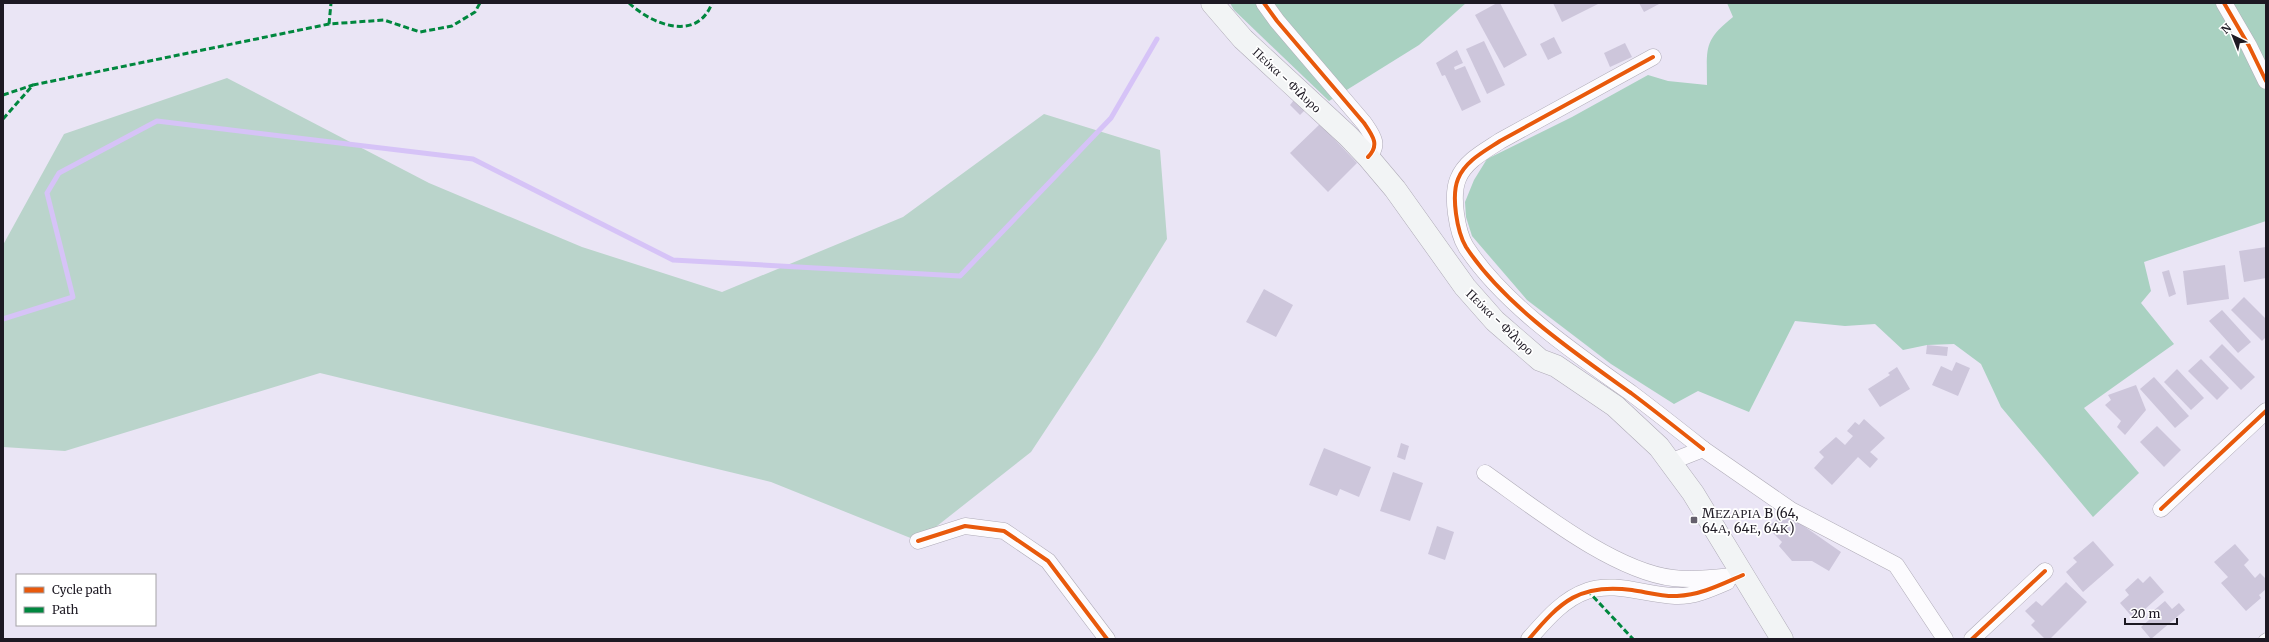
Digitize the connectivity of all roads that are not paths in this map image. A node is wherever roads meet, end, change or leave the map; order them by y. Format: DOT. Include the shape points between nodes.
graph roads {
  1 [pos="1212,3"];
  2 [pos="1264,3"];
  3 [pos="2224,3"];
  4 [pos="1654,57"];
  5 [pos="2266,81"];
  6 [pos="1368,157"];
  7 [pos="2266,411"];
  8 [pos="1703,449"];
  9 [pos="1670,462"];
  10 [pos="1485,473"];
  11 [pos="2161,508"];
  12 [pos="918,541"];
  13 [pos="2046,571"];
  14 [pos="1743,575"];
  15 [pos="2266,637"];
  16 [pos="1107,639"];
  17 [pos="1529,639"];
  18 [pos="1782,639"];
  19 [pos="1945,639"];
  20 [pos="1972,639"];
  21 [pos="2263,639"];
  1 -- 6 [label="main road, Πεύκα - Φίλυρο" via="1243,39"];
  2 -- 6 [label="street" via="1276,21 1364,123 1375,142 1375,149"];
  3 -- 5 [label="street"];
  4 -- 8 [label="street" via="1476,156 1458,179 1454,197 1457,220 1466,246 1530,317"];
  6 -- 9 [label="main road, Πεύκα - Φίλυρο" via="1395,189 1465,287 1495,321 1540,360 1556,366 1615,406 1646,434"];
  7 -- 11 [label="street"];
  8 -- 9 [label="street"];
  8 -- 19 [label="street" via="1791,510 1896,565"];
  9 -- 14 [label="main road, Πεύκα - Φίλυρο" via="1693,493"];
  10 -- 14 [label="street" via="1566,529 1636,568 1657,575 1695,580"];
  12 -- 16 [label="street" via="965,526 1004,531 1048,561"];
  13 -- 20 [label="street"];
  14 -- 17 [label="street" via="1705,591 1676,596 1614,588 1587,590 1551,615"];
  14 -- 18 [label="main road, Πεύκα - Φίλυρο"];
  15 -- 21 [label="lane"];
}
